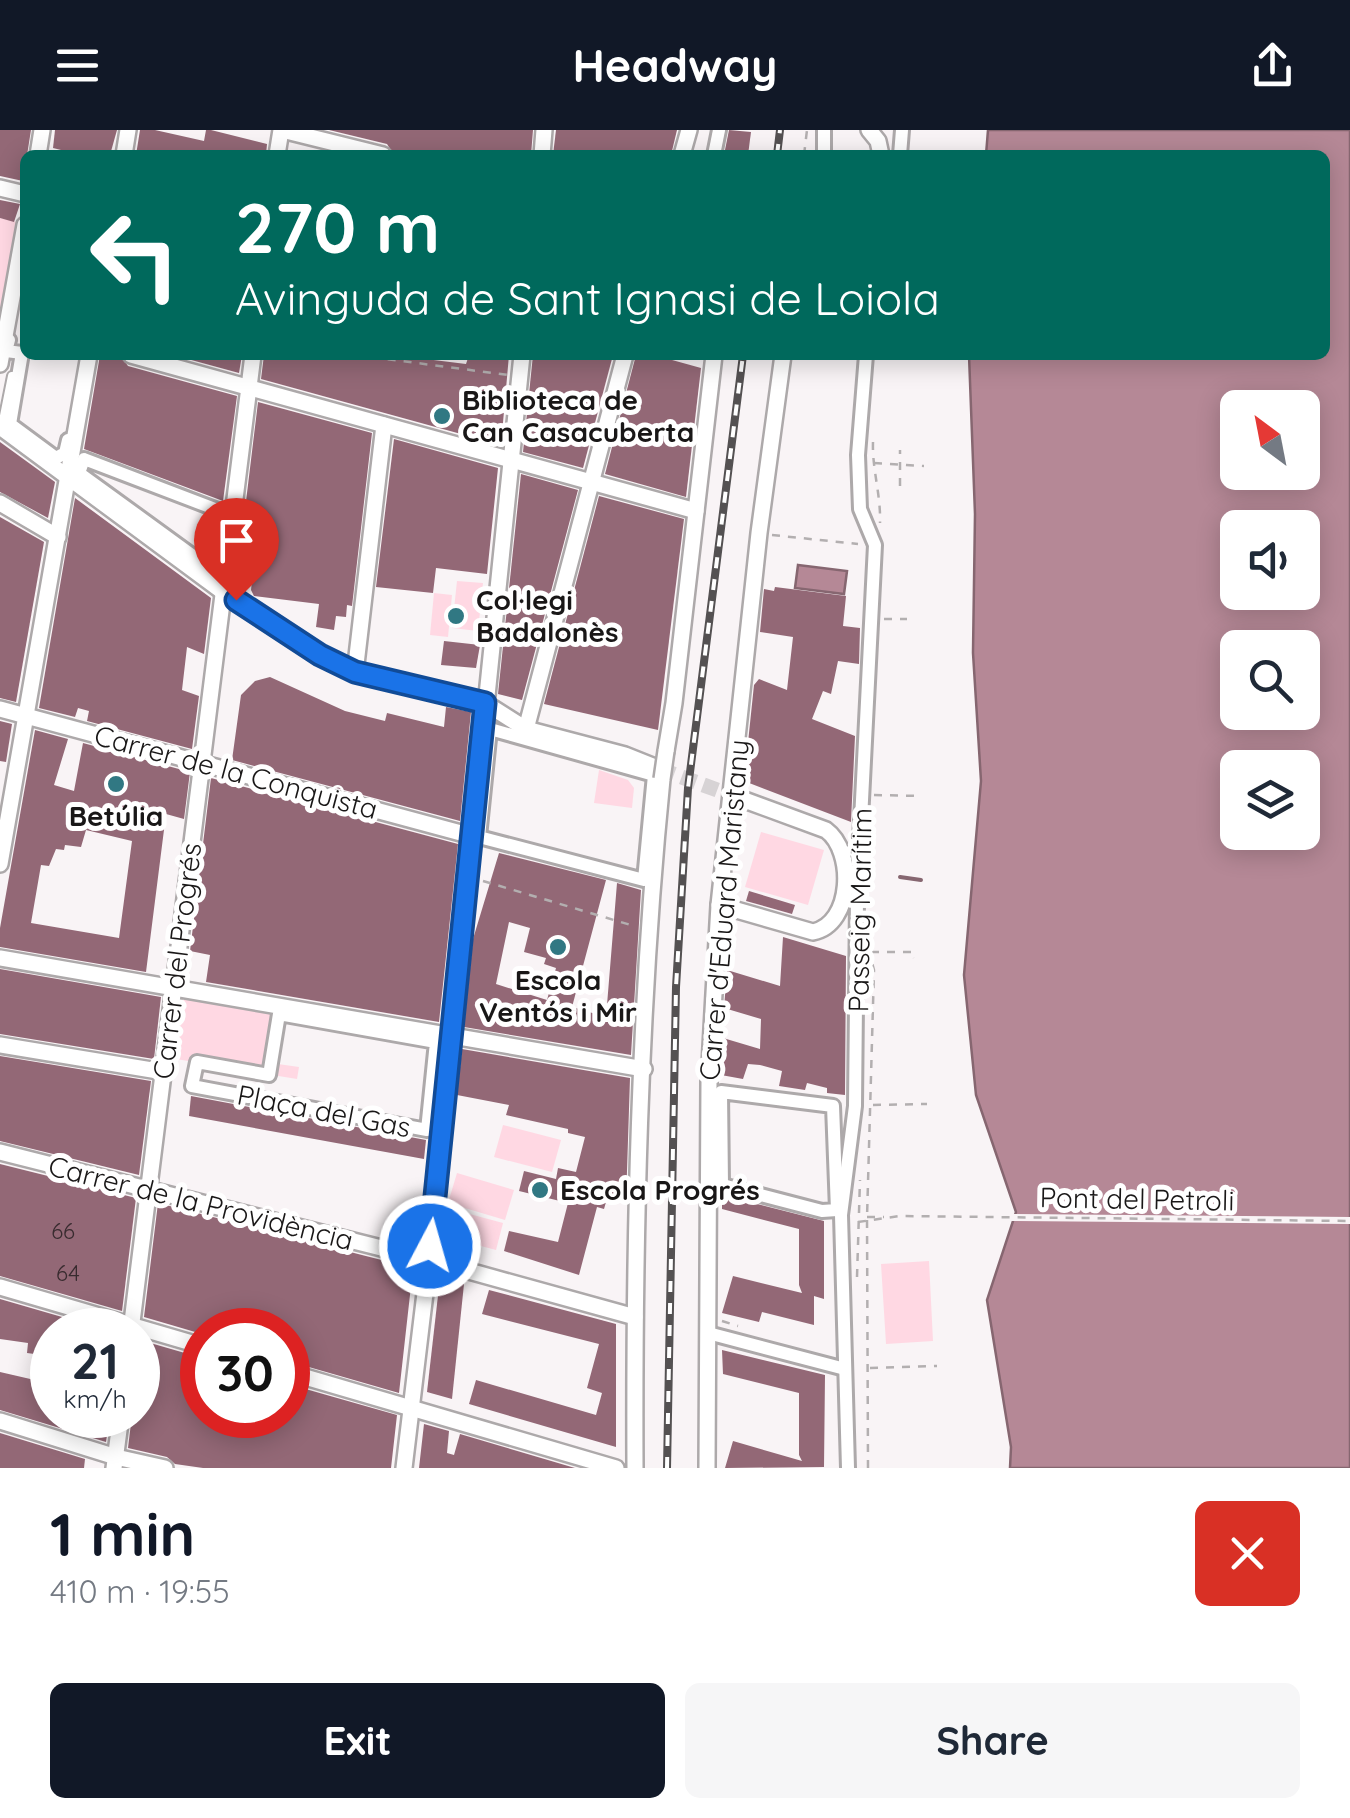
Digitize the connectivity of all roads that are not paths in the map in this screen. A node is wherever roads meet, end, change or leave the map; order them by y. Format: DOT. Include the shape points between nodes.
graph roads {
  1 [pos="281,130"];
  2 [pos="700,130"];
  3 [pos="363,150"];
  4 [pos="687,150"];
  5 [pos="20,247"];
  6 [pos="20,283"];
  7 [pos="4,319"];
  8 [pos="17,352"];
  9 [pos="20,353"];
  10 [pos="21,360"];
  11 [pos="85,360"];
  12 [pos="85,360"];
  13 [pos="149,360"];
  14 [pos="252,360"];
  15 [pos="522,360"];
  16 [pos="625,360"];
  17 [pos="710,360"];
  18 [pos="783,360"];
  19 [pos="866,360"];
  20 [pos="0,364"];
  21 [pos="248,388"];
  22 [pos="384,426"];
  23 [pos="1,428"];
  24 [pos="510,460"];
  25 [pos="86,461"];
  26 [pos="67,475"];
  27 [pos="592,483"];
  28 [pos="0,502"];
  29 [pos="696,511"];
  30 [pos="58,537"];
  31 [pos="223,592"];
  32 [pos="355,672"];
  33 [pos="485,703"];
  34 [pos="0,709"];
  35 [pos="25,716"];
  36 [pos="526,729"];
  37 [pos="201,762"];
  38 [pos="661,774"];
  39 [pos="739,798"];
  40 [pos="476,837"];
  41 [pos="0,864"];
  42 [pos="719,905"];
  43 [pos="0,958"];
  44 [pos="175,986"];
  45 [pos="279,1014"];
  46 [pos="452,1034"];
  47 [pos="0,1044"];
  48 [pos="644,1069"];
  49 [pos="164,1072"];
  50 [pos="722,1092"];
  51 [pos="0,1152"];
  52 [pos="149,1192"];
  53 [pos="429,1260"];
  54 [pos="0,1288"];
  55 [pos="66,1308"];
  56 [pos="134,1308"];
  57 [pos="634,1317"];
  58 [pos="708,1333"];
  59 [pos="846,1369"];
  60 [pos="310,1378"];
  61 [pos="412,1408"];
  62 [pos="0,1421"];
  63 [pos="115,1462"];
  64 [pos="165,1468"];
  65 [pos="404,1468"];
  66 [pos="616,1468"];
  67 [pos="635,1468"];
  68 [pos="707,1468"];
  69 [pos="848,1468"];
  1 -- 3 [label="street"];
  2 -- 4 [label="street"];
  5 -- 7 [label="street"];
  6 -- 8 [label="street" via="6,351"];
  7 -- 20 [label="street"];
  8 -- 9 [label="street"];
  8 -- 23 [label="lane"];
  10 -- 11 [label="street" via="10,424 56,458 66,449"];
  12 -- 26 [label="street"];
  13 -- 21 [label="street"];
  14 -- 21 [label="street, Carrer del Progrés"];
  15 -- 24 [label="street"];
  16 -- 27 [label="street"];
  17 -- 29 [label="street"];
  18 -- 42 [label="street, Carrer d'Eduard Maristany"];
  19 -- 59 [label="street, Passeig Marítim" via="860,510 875,546 857,898 855,1106 841,1215"];
  21 -- 22 [label="street"];
  21 -- 31 [label="street, Carrer del Progrés"];
  22 -- 24 [label="street"];
  22 -- 32 [label="street"];
  23 -- 26 [label="street"];
  24 -- 27 [label="street"];
  24 -- 33 [label="street"];
  25 -- 25 [label="street" via="224,512 218,561 207,566 79,473"];
  26 -- 30 [label="street"];
  26 -- 31 [label="street"];
  27 -- 29 [label="street"];
  27 -- 36 [label="street"];
  28 -- 30 [label="street"];
  29 -- 38 [label="street, bridge"];
  30 -- 35 [label="street"];
  31 -- 32 [label="street"];
  31 -- 37 [label="street, Carrer del Progrés"];
  32 -- 33 [label="street"];
  33 -- 36 [label="street"];
  33 -- 40 [label="street"];
  34 -- 35 [label="street, Carrer de la Conquista"];
  35 -- 37 [label="street, Carrer de la Conquista"];
  35 -- 41 [label="street"];
  36 -- 38 [label="street" via="625,755"];
  37 -- 40 [label="street, Carrer de la Conquista"];
  37 -- 44 [label="street, Carrer del Progrés"];
  38 -- 48 [label="street"];
  39 -- 42 [label="street" via="835,838 843,855 843,905 826,928 813,932"];
  40 -- 40 [label="street" via="644,880 654,774 490,729"];
  40 -- 46 [label="street"];
  42 -- 58 [label="street, Carrer d'Eduard Maristany" via="709,1082"];
  43 -- 44 [label="street"];
  44 -- 46 [label="street"];
  44 -- 49 [label="street, Carrer del Progrés"];
  45 -- 45 [label="street, Plaça del Gas" via="269,1074 197,1062 192,1086 428,1130 436,1042"];
  46 -- 48 [label="street"];
  46 -- 53 [label="street"];
  47 -- 49 [label="street"];
  48 -- 57 [label="street"];
  49 -- 52 [label="street, Carrer del Progrés"];
  50 -- 50 [label="street" via="722,1185 837,1210 833,1106"];
  51 -- 52 [label="street, Carrer de la Providència"];
  52 -- 53 [label="street, Carrer de la Providència"];
  52 -- 56 [label="street, Carrer del Progrés"];
  53 -- 57 [label="street, Carrer de la Providència"];
  53 -- 61 [label="street"];
  54 -- 55 [label="street"];
  57 -- 67 [label="street"];
  58 -- 59 [label="street"];
  58 -- 68 [label="street, Carrer d'Eduard Maristany"];
  59 -- 69 [label="street, Passeig Marítim"];
  60 -- 61 [label="street"];
  61 -- 65 [label="street"];
  61 -- 66 [label="street"];
  62 -- 63 [label="street"];
  63 -- 64 [label="street"];
}
